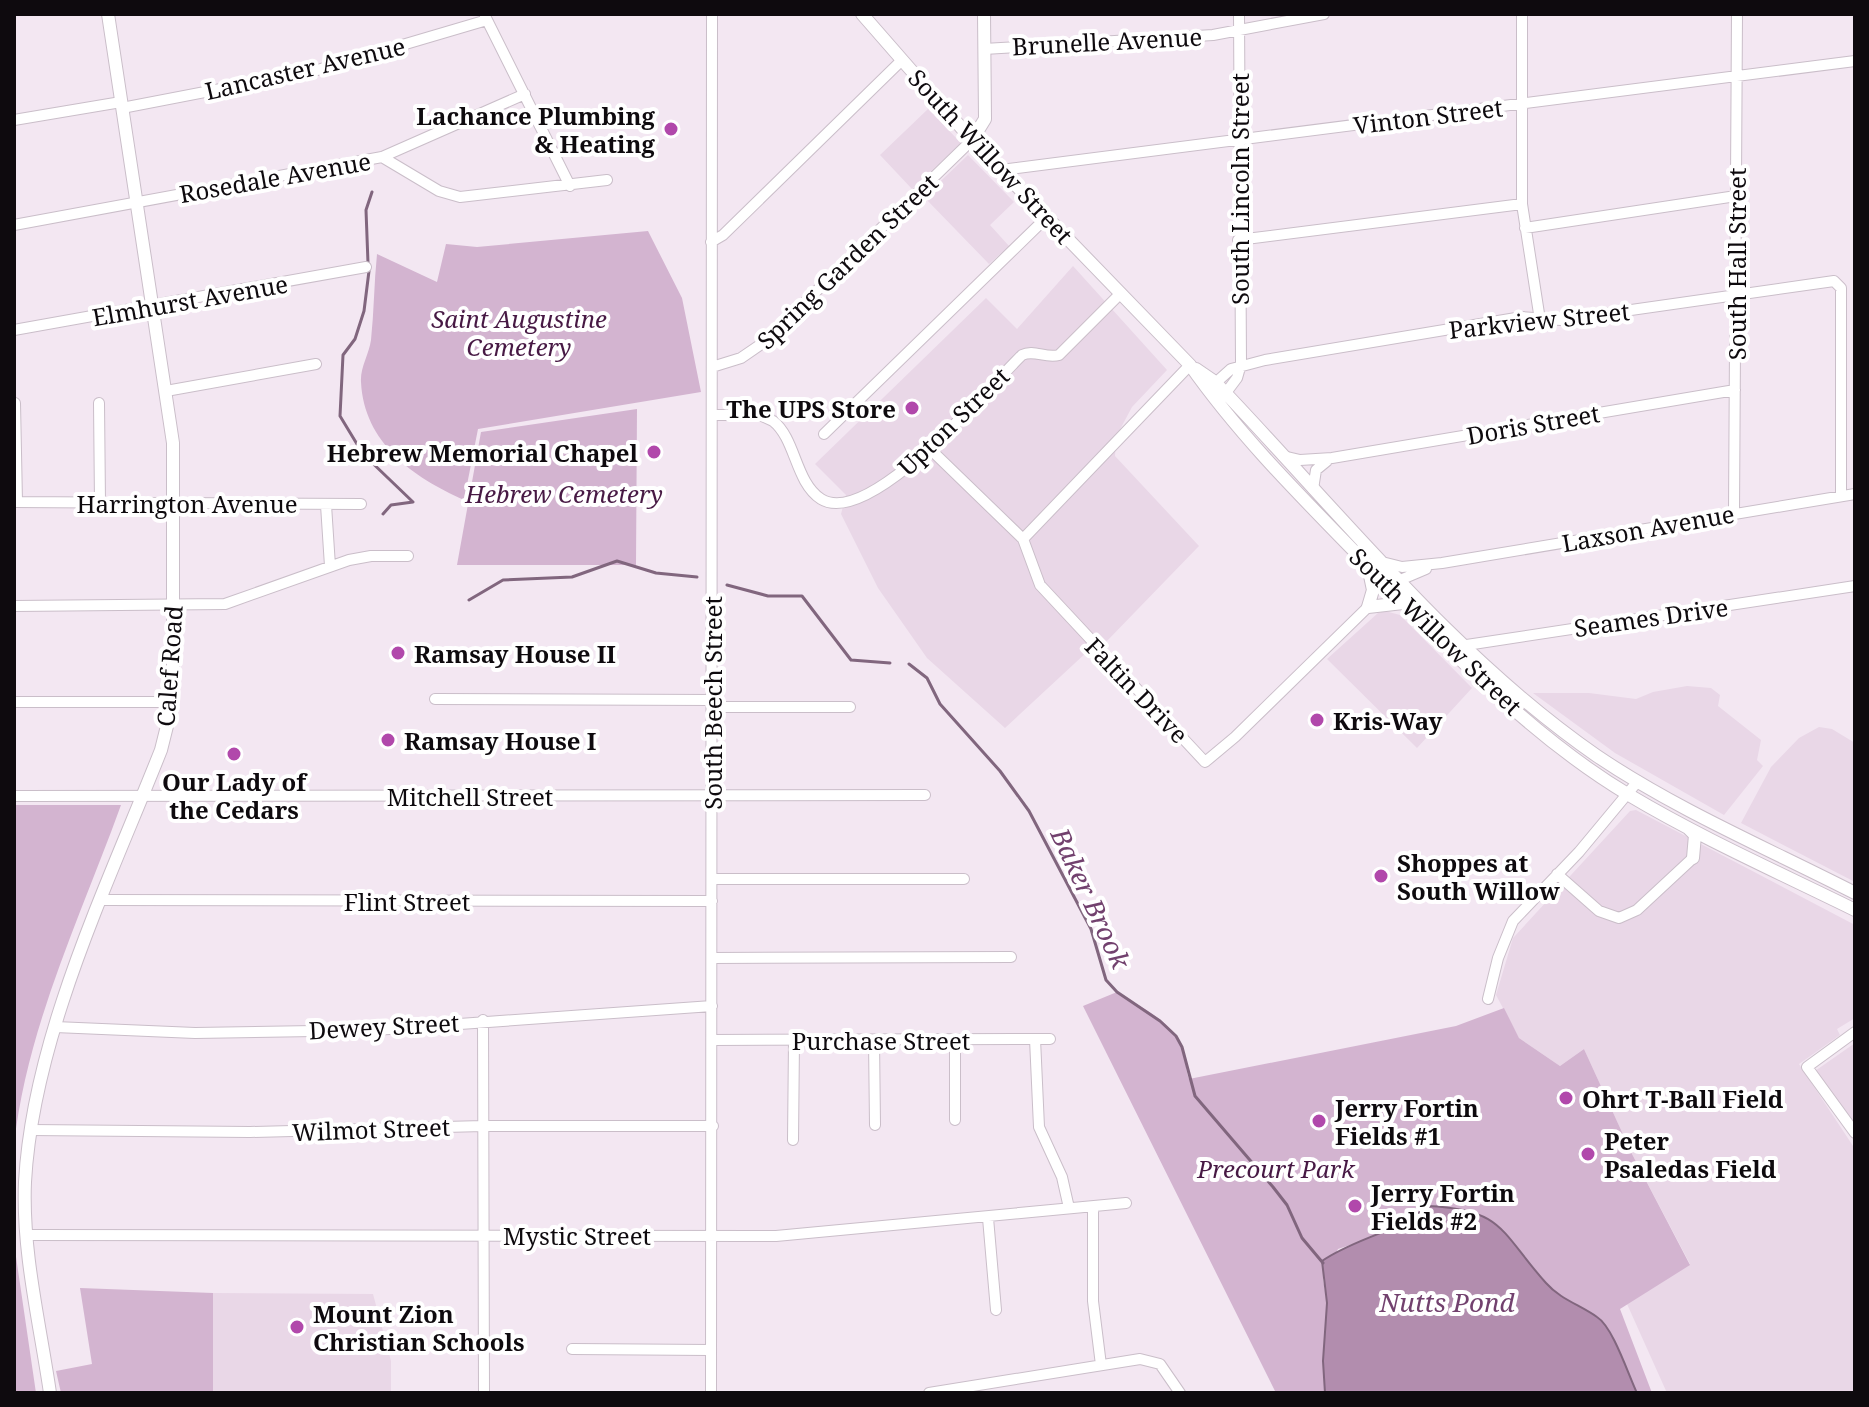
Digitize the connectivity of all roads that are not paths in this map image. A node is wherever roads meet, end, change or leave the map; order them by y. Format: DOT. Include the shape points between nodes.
graph roads {
  1 [pos="108,14"];
  2 [pos="712,14"];
  3 [pos="862,14"];
  4 [pos="984,14"];
  5 [pos="1239,14"];
  6 [pos="1324,14"];
  7 [pos="1522,14"];
  8 [pos="1737,14"];
  9 [pos="486,17"];
  10 [pos="1240,33"];
  11 [pos="984,49"];
  12 [pos="901,61"];
  13 [pos="1855,61"];
  14 [pos="1737,76"];
  15 [pos="525,94"];
  16 [pos="1520,104"];
  17 [pos="121,105"];
  18 [pos="14,120"];
  19 [pos="972,140"];
  20 [pos="1240,140"];
  21 [pos="382,157"];
  22 [pos="1001,170"];
  23 [pos="607,180"];
  24 [pos="570,186"];
  25 [pos="1736,196"];
  26 [pos="137,202"];
  27 [pos="1522,204"];
  28 [pos="1047,217"];
  29 [pos="14,225"];
  30 [pos="1525,228"];
  31 [pos="1238,240"];
  32 [pos="711,242"];
  33 [pos="366,267"];
  34 [pos="1121,293"];
  35 [pos="1735,295"];
  36 [pos="153,308"];
  37 [pos="1540,320"];
  38 [pos="14,330"];
  39 [pos="316,364"];
  40 [pos="1241,364"];
  41 [pos="1190,365"];
  42 [pos="712,367"];
  43 [pos="1211,386"];
  44 [pos="1735,390"];
  45 [pos="166,391"];
  46 [pos="1222,398"];
  47 [pos="15,403"];
  48 [pos="99,403"];
  49 [pos="713,415"];
  50 [pos="824,434"];
  51 [pos="928,447"];
  52 [pos="1281,455"];
  53 [pos="1332,458"];
  54 [pos="1313,489"];
  55 [pos="1855,494"];
  56 [pos="1841,496"];
  57 [pos="16,502"];
  58 [pos="174,502"];
  59 [pos="100,503"];
  60 [pos="361,504"];
  61 [pos="326,505"];
  62 [pos="1734,514"];
  63 [pos="1023,539"];
  64 [pos="408,556"];
  65 [pos="1386,563"];
  66 [pos="1442,563"];
  67 [pos="330,566"];
  68 [pos="1368,566"];
  69 [pos="1402,579"];
  70 [pos="1387,585"];
  71 [pos="1855,586"];
  72 [pos="1403,603"];
  73 [pos="14,606"];
  74 [pos="174,606"];
  75 [pos="1368,607"];
  76 [pos="1466,645"];
  77 [pos="1447,648"];
  78 [pos="435,699"];
  79 [pos="14,702"];
  80 [pos="172,702"];
  81 [pos="712,703"];
  82 [pos="850,707"];
  83 [pos="1638,781"];
  84 [pos="711,795"];
  85 [pos="925,795"];
  86 [pos="1628,795"];
  87 [pos="14,796"];
  88 [pos="143,796"];
  89 [pos="1683,824"];
  90 [pos="1713,839"];
  91 [pos="1693,858"];
  92 [pos="1557,874"];
  93 [pos="712,879"];
  94 [pos="964,879"];
  95 [pos="1855,893"];
  96 [pos="101,900"];
  97 [pos="712,901"];
  98 [pos="1855,910"];
  99 [pos="1011,957"];
  100 [pos="712,958"];
  101 [pos="1488,999"];
  102 [pos="712,1006"];
  103 [pos="483,1020"];
  104 [pos="55,1027"];
  105 [pos="1855,1032"];
  106 [pos="1035,1039"];
  107 [pos="1050,1039"];
  108 [pos="712,1040"];
  109 [pos="874,1040"];
  110 [pos="955,1040"];
  111 [pos="794,1041"];
  112 [pos="955,1120"];
  113 [pos="875,1125"];
  114 [pos="483,1126"];
  115 [pos="713,1126"];
  116 [pos="30,1130"];
  117 [pos="1855,1133"];
  118 [pos="793,1140"];
  119 [pos="1126,1203"];
  120 [pos="1093,1207"];
  121 [pos="1069,1208"];
  122 [pos="988,1218"];
  123 [pos="27,1235"];
  124 [pos="485,1235"];
  125 [pos="711,1235"];
  126 [pos="996,1310"];
  127 [pos="572,1349"];
  128 [pos="710,1350"];
  129 [pos="1101,1365"];
  130 [pos="961,1391"];
  131 [pos="50,1393"];
  132 [pos="484,1393"];
  133 [pos="711,1393"];
  134 [pos="929,1393"];
  135 [pos="1180,1393"];
  1 -- 17 [label="main road, Calef Road"];
  2 -- 32 [label="street, South Beech Street"];
  3 -- 12 [label="main road, South Willow Street"];
  4 -- 11 [label="main road"];
  5 -- 10 [label="street, South Lincoln Street"];
  6 -- 10 [label="street, Brunelle Avenue"];
  7 -- 16 [label="street"];
  8 -- 14 [label="street, South Hall Street"];
  9 -- 15 [label="street"];
  9 -- 17 [label="street, Lancaster Avenue" via="314,71"];
  10 -- 11 [label="street, Brunelle Avenue"];
  10 -- 20 [label="street, South Lincoln Street"];
  11 -- 19 [label="main road" via="985,119"];
  12 -- 19 [label="main road, South Willow Street"];
  12 -- 32 [label="street"];
  13 -- 14 [label="street, Vinton Street"];
  14 -- 16 [label="street, Vinton Street"];
  14 -- 25 [label="street, South Hall Street"];
  15 -- 21 [label="street, Rosedale Avenue"];
  15 -- 24 [label="street"];
  16 -- 20 [label="street, Vinton Street"];
  16 -- 27 [label="street"];
  17 -- 18 [label="street, Lancaster Avenue"];
  17 -- 26 [label="main road, Calef Road"];
  19 -- 22 [label="main road, South Willow Street"];
  19 -- 42 [label="street, Spring Garden Street" via="763,343 741,358"];
  20 -- 22 [label="street, Vinton Street"];
  20 -- 31 [label="street, South Lincoln Street"];
  21 -- 24 [label="street" via="439,191 460,197"];
  21 -- 26 [label="street, Rosedale Avenue"];
  22 -- 28 [label="main road, South Willow Street"];
  23 -- 24 [label="street"];
  25 -- 30 [label="street"];
  25 -- 35 [label="street, South Hall Street"];
  26 -- 29 [label="street, Rosedale Avenue"];
  26 -- 36 [label="main road, Calef Road"];
  27 -- 30 [label="street"];
  27 -- 31 [label="street"];
  28 -- 34 [label="main road, South Willow Street"];
  28 -- 50 [label="street"];
  30 -- 37 [label="street"];
  31 -- 40 [label="street, South Lincoln Street"];
  32 -- 42 [label="street, South Beech Street"];
  33 -- 36 [label="street, Elmhurst Avenue"];
  34 -- 41 [label="main road, South Willow Street"];
  34 -- 51 [label="street, Upton Street" via="1059,355 1022,355"];
  35 -- 37 [label="street, Parkview Street"];
  35 -- 44 [label="street, South Hall Street"];
  35 -- 56 [label="street, Parkview Street" via="1838,282"];
  36 -- 38 [label="street, Elmhurst Avenue"];
  36 -- 45 [label="main road, Calef Road"];
  37 -- 40 [label="street, Parkview Street" via="1522,317"];
  39 -- 45 [label="street"];
  40 -- 43 [label="street"];
  40 -- 46 [label="street, South Lincoln Street"];
  41 -- 43 [label="main road, South Willow Street"];
  41 -- 63 [label="street"];
  42 -- 49 [label="street, South Beech Street"];
  43 -- 46 [label="main road, South Willow Street"];
  44 -- 53 [label="street, Doris Street"];
  44 -- 62 [label="street, South Hall Street"];
  45 -- 58 [label="main road, Calef Road"];
  46 -- 52 [label="main road, South Willow Street"];
  46 -- 68 [label="main road, South Willow Street"];
  47 -- 57 [label="street"];
  48 -- 59 [label="street"];
  49 -- 51 [label="street, Upton Street" via="760,415 773,421 812,490 839,505 889,482"];
  49 -- 81 [label="street, South Beech Street"];
  51 -- 63 [label="street, Faltin Drive"];
  52 -- 53 [label="street, Doris Street"];
  52 -- 54 [label="main road, South Willow Street"];
  53 -- 54 [label="street" via="1316,470"];
  54 -- 65 [label="main road, South Willow Street"];
  55 -- 56 [label="street, Laxson Avenue"];
  56 -- 62 [label="street, Laxson Avenue"];
  57 -- 59 [label="street, Harrington Avenue"];
  58 -- 59 [label="street, Harrington Avenue"];
  58 -- 61 [label="street, Harrington Avenue"];
  58 -- 74 [label="main road, Calef Road"];
  60 -- 61 [label="street, Harrington Avenue"];
  61 -- 67 [label="street"];
  62 -- 66 [label="street, Laxson Avenue"];
  63 -- 75 [label="street, Faltin Drive" via="1040,585 1205,762"];
  64 -- 67 [label="street" via="371,556"];
  65 -- 66 [label="street, Laxson Avenue"];
  65 -- 69 [label="main road, South Willow Street"];
  66 -- 69 [label="street, Laxson Avenue"];
  67 -- 74 [label="street" via="236,602"];
  68 -- 70 [label="main road, South Willow Street"];
  68 -- 75 [label="main road" via="1373,590"];
  69 -- 70 [label="street, Laxson Avenue"];
  69 -- 76 [label="main road, South Willow Street"];
  70 -- 72 [label="main road, South Willow Street"];
  71 -- 76 [label="street, Seames Drive"];
  72 -- 75 [label="main road"];
  72 -- 77 [label="main road, South Willow Street"];
  73 -- 74 [label="street"];
  74 -- 80 [label="main road, Calef Road"];
  76 -- 77 [label="street, Seames Drive"];
  76 -- 83 [label="main road, South Willow Street" via="1530,704"];
  77 -- 86 [label="main road, South Willow Street" via="1522,716"];
  78 -- 81 [label="street"];
  79 -- 80 [label="street"];
  80 -- 88 [label="main road, Calef Road"];
  81 -- 82 [label="street"];
  81 -- 84 [label="street, South Beech Street"];
  83 -- 86 [label="street"];
  83 -- 95 [label="main road, South Willow Street"];
  84 -- 85 [label="street, Mitchell Street"];
  84 -- 88 [label="street, Mitchell Street"];
  84 -- 93 [label="street, South Beech Street"];
  86 -- 89 [label="main road, South Willow Street"];
  86 -- 92 [label="street"];
  87 -- 88 [label="street, Mitchell Street"];
  88 -- 96 [label="main road, Calef Road"];
  89 -- 90 [label="main road, South Willow Street"];
  89 -- 91 [label="main road" via="1695,835"];
  90 -- 91 [label="main road"];
  90 -- 98 [label="main road, South Willow Street"];
  91 -- 92 [label="street" via="1637,910 1619,918 1599,911"];
  92 -- 101 [label="street" via="1508,929"];
  93 -- 94 [label="street"];
  93 -- 97 [label="street, South Beech Street"];
  96 -- 97 [label="street, Flint Street"];
  96 -- 104 [label="main road, Calef Road"];
  97 -- 100 [label="street, South Beech Street"];
  99 -- 100 [label="street"];
  100 -- 102 [label="street, South Beech Street"];
  102 -- 103 [label="street, Dewey Street"];
  102 -- 108 [label="street, South Beech Street"];
  103 -- 104 [label="street, Dewey Street" via="375,1030"];
  103 -- 114 [label="street"];
  104 -- 116 [label="main road, Calef Road"];
  105 -- 117 [label="street" via="1807,1067"];
  106 -- 107 [label="street, Purchase Street"];
  106 -- 110 [label="street, Purchase Street"];
  106 -- 121 [label="street" via="1039,1127 1062,1177"];
  108 -- 111 [label="street, Purchase Street"];
  108 -- 115 [label="street, South Beech Street"];
  109 -- 110 [label="street, Purchase Street"];
  109 -- 111 [label="street, Purchase Street"];
  109 -- 113 [label="street"];
  110 -- 112 [label="street"];
  111 -- 118 [label="street"];
  114 -- 115 [label="street, Wilmot Street"];
  114 -- 116 [label="street, Wilmot Street"];
  114 -- 124 [label="street"];
  115 -- 125 [label="street, South Beech Street"];
  116 -- 123 [label="main road, Calef Road"];
  119 -- 120 [label="street, Mystic Street"];
  120 -- 121 [label="street, Mystic Street"];
  120 -- 129 [label="street" via="1093,1301"];
  121 -- 122 [label="street, Mystic Street"];
  122 -- 125 [label="street, Mystic Street" via="789,1235"];
  122 -- 126 [label="street"];
  123 -- 124 [label="street, Mystic Street"];
  123 -- 131 [label="main road, Calef Road"];
  124 -- 125 [label="street, Mystic Street"];
  124 -- 132 [label="street"];
  125 -- 128 [label="street, South Beech Street"];
  127 -- 128 [label="street"];
  128 -- 133 [label="street, South Beech Street"];
  129 -- 130 [label="street"];
  129 -- 135 [label="street" via="1151,1360 1168,1371"];
  130 -- 134 [label="street"];
}
